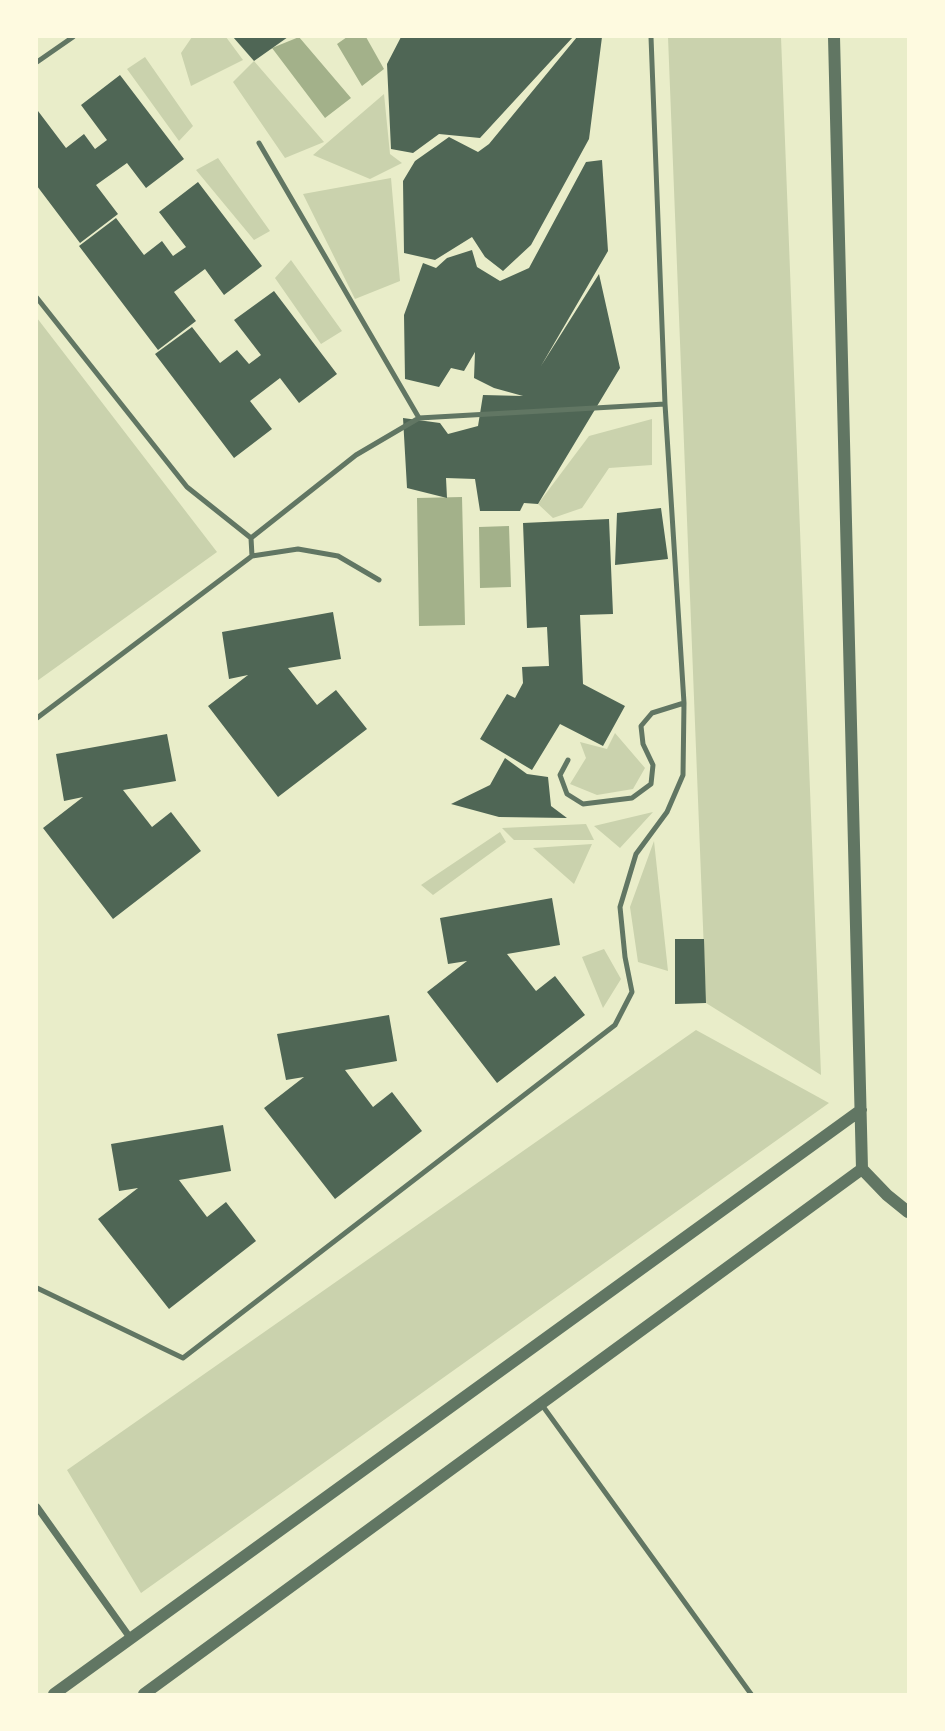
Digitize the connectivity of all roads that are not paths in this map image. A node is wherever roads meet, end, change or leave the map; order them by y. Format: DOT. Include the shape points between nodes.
graph roads {
  1 [pos="74,37"];
  2 [pos="651,37"];
  3 [pos="834,37"];
  4 [pos="37,62"];
  5 [pos="259,143"];
  6 [pos="37,298"];
  7 [pos="665,404"];
  8 [pos="419,418"];
  9 [pos="251,538"];
  10 [pos="252,556"];
  11 [pos="379,580"];
  12 [pos="684,703"];
  13 [pos="37,718"];
  14 [pos="568,760"];
  15 [pos="861,1110"];
  16 [pos="862,1169"];
  17 [pos="908,1213"];
  18 [pos="37,1288"];
  19 [pos="541,1405"];
  20 [pos="37,1507"];
  21 [pos="131,1639"];
  22 [pos="54,1694"];
  23 [pos="144,1694"];
  24 [pos="751,1694"];
  1 -- 4 [label="lane"];
  2 -- 7 [label="lane"];
  3 -- 15 [label="street"];
  5 -- 8 [label="lane"];
  6 -- 9 [label="lane" via="187,487"];
  7 -- 8 [label="lane"];
  7 -- 12 [label="lane"];
  8 -- 9 [label="lane" via="356,455"];
  9 -- 10 [label="lane"];
  10 -- 11 [label="lane" via="298,549 338,556"];
  10 -- 13 [label="lane"];
  12 -- 14 [label="lane" via="652,713 641,726 653,765 651,784 632,798 583,804 568,794 560,775"];
  12 -- 18 [label="lane" via="683,775 667,811 636,854 620,907 632,992 615,1025 183,1359"];
  15 -- 16 [label="street"];
  15 -- 21 [label="street"];
  16 -- 17 [label="street"];
  16 -- 19 [label="street"];
  19 -- 23 [label="street"];
  19 -- 24 [label="lane"];
  20 -- 21 [label="street"];
  21 -- 22 [label="street"];
}
